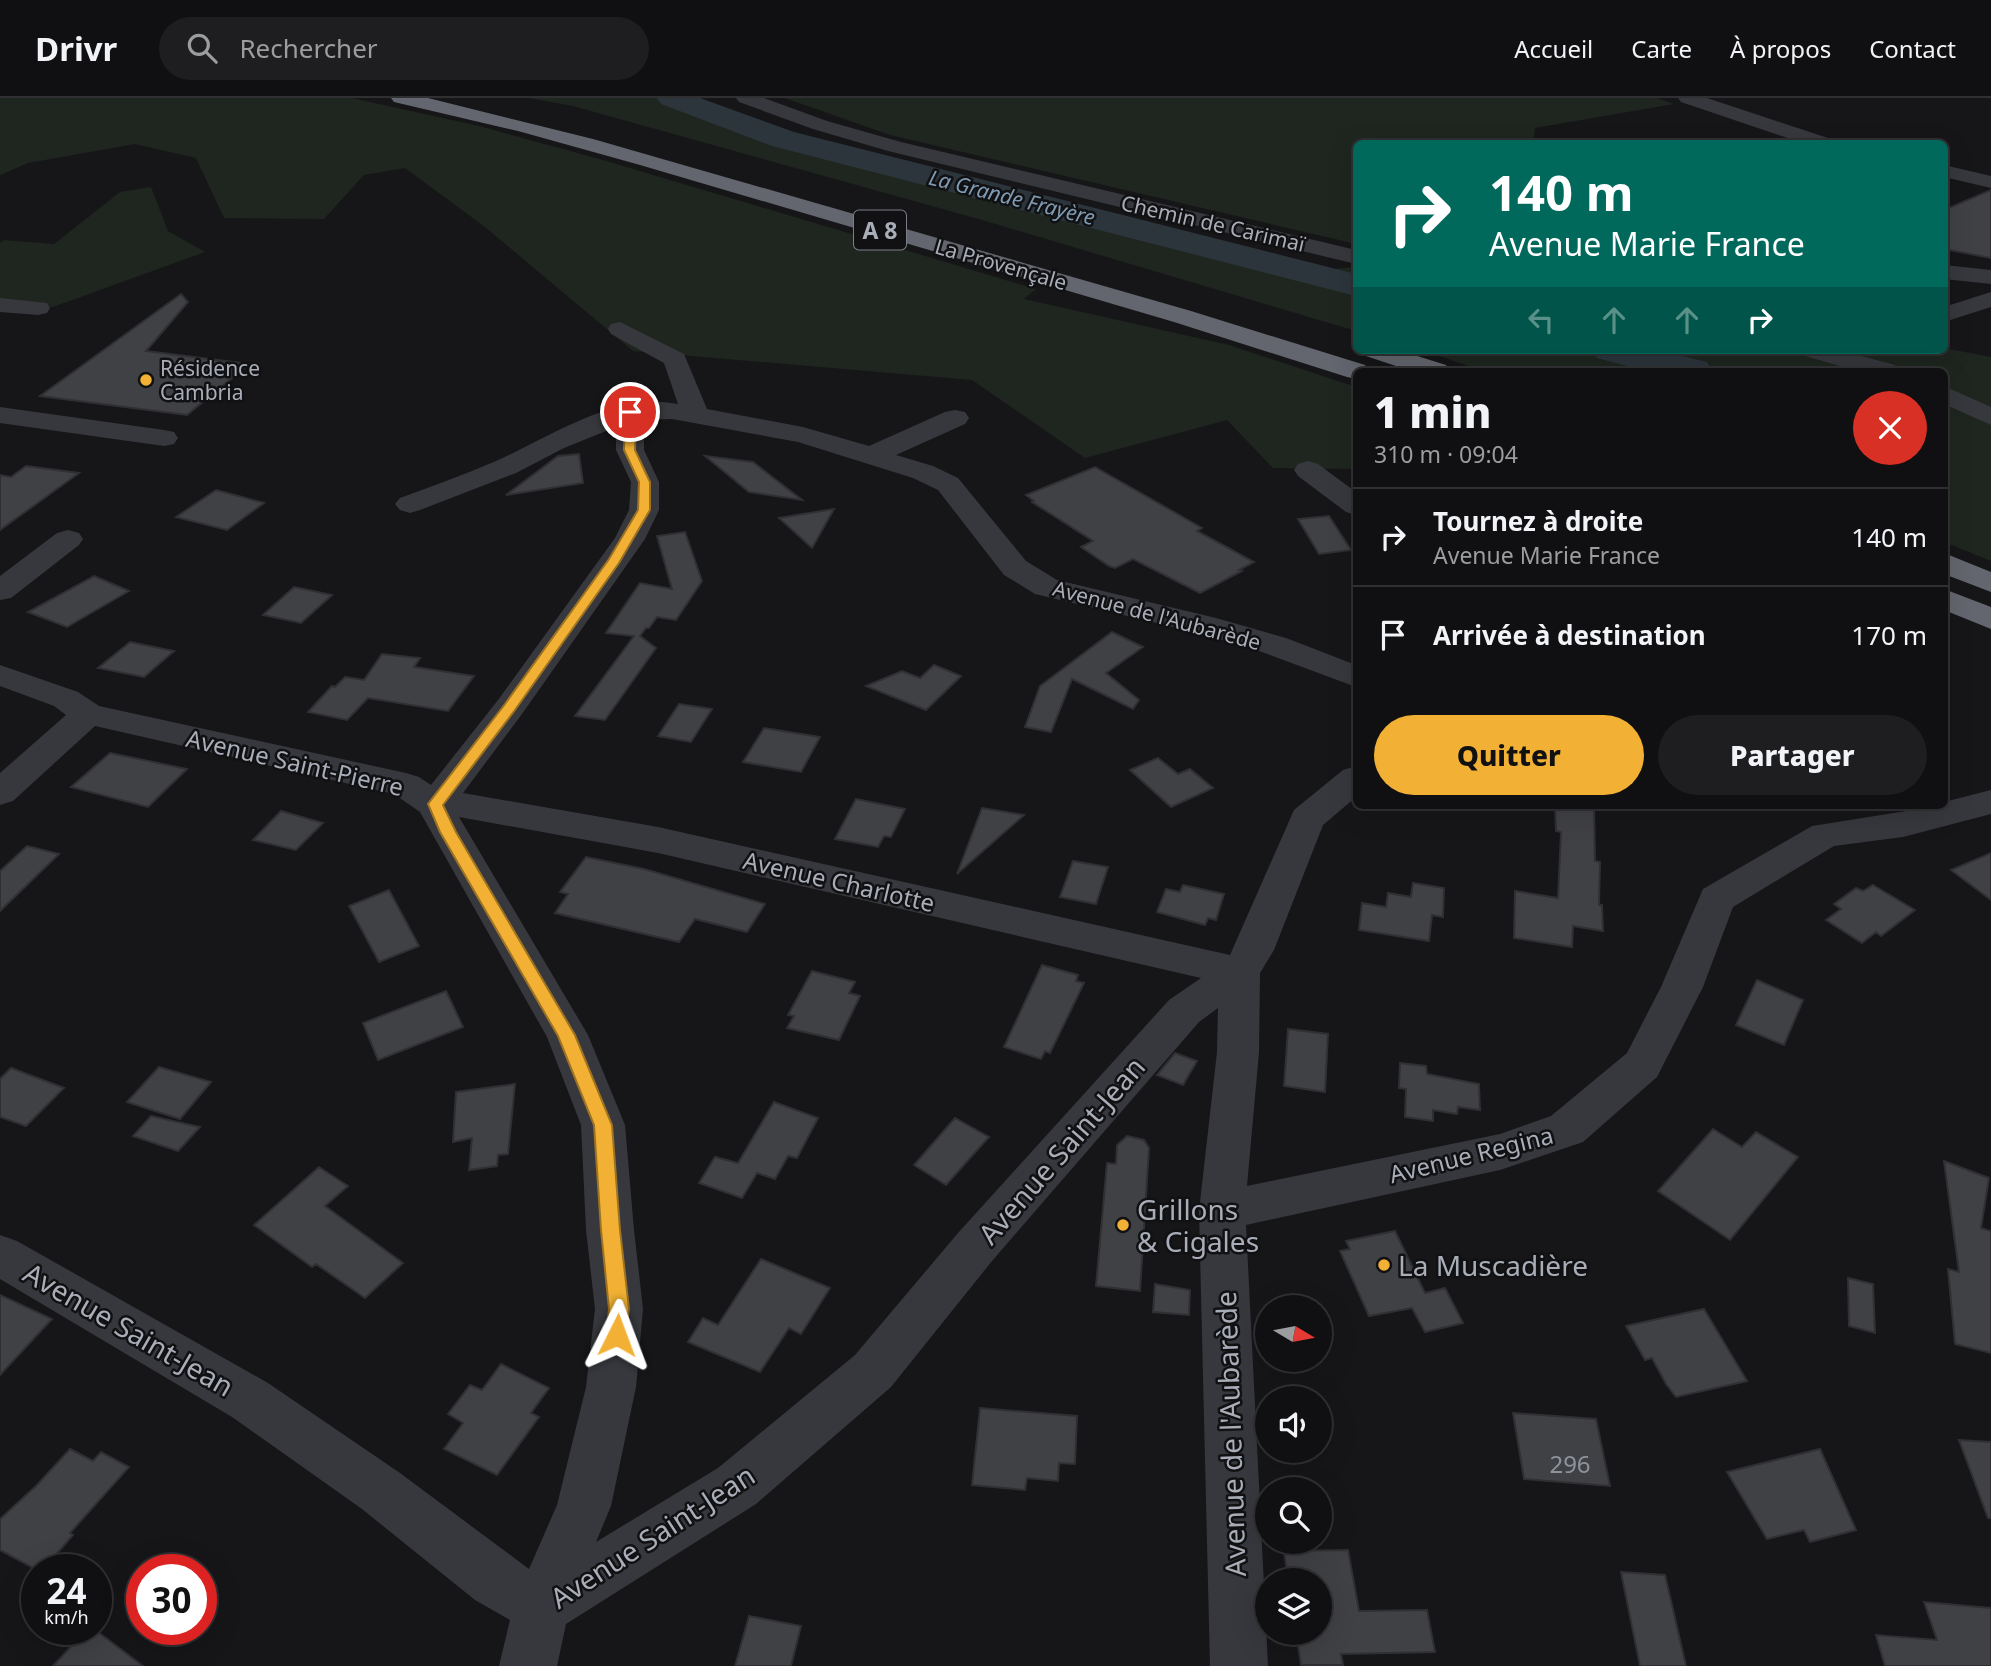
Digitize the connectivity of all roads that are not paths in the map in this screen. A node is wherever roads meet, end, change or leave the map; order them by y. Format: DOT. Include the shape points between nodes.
graph roads {
  1 [pos="401,98"];
  2 [pos="486,98"];
  3 [pos="747,98"];
  4 [pos="1688,98"];
  5 [pos="1815,140"];
  6 [pos="1948,172"];
  7 [pos="771,174"];
  8 [pos="1991,181"];
  9 [pos="1353,256"];
  10 [pos="1948,272"];
  11 [pos="1991,277"];
  12 [pos="1991,299"];
  13 [pos="0,305"];
  14 [pos="38,308"];
  15 [pos="1948,313"];
  16 [pos="620,329"];
  17 [pos="1384,354"];
  18 [pos="1825,354"];
  19 [pos="1428,368"];
  20 [pos="1875,368"];
  21 [pos="1353,370"];
  22 [pos="1948,396"];
  23 [pos="630,412"];
  24 [pos="0,415"];
  25 [pos="696,415"];
  26 [pos="1991,417"];
  27 [pos="955,418"];
  28 [pos="164,438"];
  29 [pos="873,455"];
  30 [pos="1308,470"];
  31 [pos="410,504"];
  32 [pos="1353,504"];
  33 [pos="68,539"];
  34 [pos="1948,564"];
  35 [pos="1991,583"];
  36 [pos="0,592"];
  37 [pos="1948,600"];
  38 [pos="1991,620"];
  39 [pos="0,674"];
  40 [pos="1353,676"];
  41 [pos="88,715"];
  42 [pos="1353,781"];
  43 [pos="0,793"];
  44 [pos="1991,802"];
  45 [pos="435,804"];
  46 [pos="1240,972"];
  47 [pos="1222,1211"];
  48 [pos="0,1255"];
  49 [pos="541,1607"];
  50 [pos="528,1666"];
  51 [pos="1239,1666"];
  1 -- 21 [label="highway, La Provençale / A 8" via="682,170"];
  2 -- 7 [label="highway"];
  3 -- 9 [label="street, Chemin de Carimaï" via="895,147"];
  4 -- 5 [label="street"];
  6 -- 8 [label="street"];
  10 -- 11 [label="street"];
  12 -- 15 [label="street"];
  13 -- 14 [label="street"];
  16 -- 25 [label="street" via="674,359"];
  17 -- 19 [label="highway"];
  18 -- 20 [label="street"];
  22 -- 26 [label="street"];
  23 -- 25 [label="street, Avenue de l'Aubarède"];
  23 -- 31 [label="street"];
  23 -- 45 [label="street" via="629,450 645,482 644,510 630,539"];
  24 -- 28 [label="street"];
  25 -- 29 [label="street, Avenue de l'Aubarède" via="803,435"];
  27 -- 29 [label="street"];
  29 -- 40 [label="street, Avenue de l'Aubarède" via="948,484 1016,568 1046,587 1216,628"];
  30 -- 32 [label="street"];
  33 -- 36 [label="street"];
  34 -- 35 [label="highway"];
  37 -- 38 [label="highway"];
  39 -- 41 [label="street, Avenue Saint-Pierre" via="66,699"];
  41 -- 43 [label="street"];
  41 -- 45 [label="street, Avenue Saint-Pierre" via="406,785"];
  42 -- 46 [label="street, Avenue de l'Aubarède" via="1307,819 1254,950"];
  44 -- 47 [label="street, Avenue Regina" via="1903,825 1825,835 1717,899 1682,987 1642,1065 1567,1129 1500,1152"];
  45 -- 46 [label="street, Avenue Charlotte" via="467,805 659,840"];
  45 -- 49 [label="street, Avenue Saint-Pierre" via="567,1035 603,1125 619,1309 611,1387 584,1506"];
  46 -- 47 [label="street, Avenue de l'Aubarède" via="1238,1052"];
  46 -- 49 [label="street, Avenue Saint-Jean" via="1184,1011 975,1247 873,1371 737,1486"];
  47 -- 51 [label="street, Avenue de l'Aubarède"];
  48 -- 49 [label="street, Avenue Saint-Jean" via="250,1400 381,1490 495,1580"];
  49 -- 50 [label="street, Avenue Saint-Pierre"];
}
